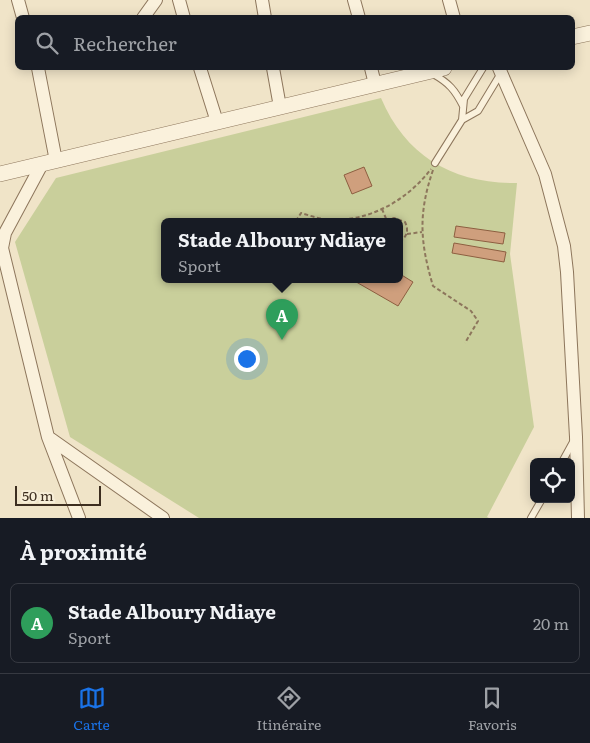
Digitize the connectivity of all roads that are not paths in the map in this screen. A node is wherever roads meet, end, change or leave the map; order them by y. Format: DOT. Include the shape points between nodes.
graph roads {
  1 [pos="18,0"];
  2 [pos="156,0"];
  3 [pos="178,0"];
  4 [pos="262,0"];
  5 [pos="354,0"];
  6 [pos="449,0"];
  7 [pos="23,15"];
  8 [pos="146,15"];
  9 [pos="183,15"];
  10 [pos="264,15"];
  11 [pos="358,15"];
  12 [pos="453,15"];
  13 [pos="590,33"];
  14 [pos="575,36"];
  15 [pos="38,70"];
  16 [pos="201,70"];
  17 [pos="273,70"];
  18 [pos="372,70"];
  19 [pos="434,70"];
  20 [pos="482,70"];
  21 [pos="500,70"];
  22 [pos="420,73"];
  23 [pos="375,84"];
  24 [pos="463,106"];
  25 [pos="280,107"];
  26 [pos="462,120"];
  27 [pos="217,122"];
  28 [pos="49,163"];
  29 [pos="435,163"];
  30 [pos="0,174"];
  31 [pos="4,270"];
  32 [pos="48,437"];
  33 [pos="576,437"];
  34 [pos="564,458"];
  35 [pos="540,503"];
  36 [pos="76,517"];
  37 [pos="163,518"];
  38 [pos="531,518"];
  39 [pos="578,518"];
  1 -- 7 [label="street"];
  2 -- 8 [label="street"];
  3 -- 9 [label="street"];
  4 -- 10 [label="street"];
  5 -- 11 [label="street"];
  6 -- 12 [label="street"];
  13 -- 14 [label="street"];
  15 -- 28 [label="street"];
  16 -- 27 [label="street"];
  17 -- 25 [label="street"];
  18 -- 23 [label="street"];
  19 -- 22 [label="street"];
  20 -- 24 [label="lane"];
  21 -- 26 [label="lane" via="478,112"];
  21 -- 33 [label="street" via="545,174 564,246"];
  22 -- 23 [label="street"];
  22 -- 24 [label="lane" via="432,73 445,81"];
  23 -- 25 [label="street"];
  24 -- 26 [label="lane"];
  25 -- 27 [label="street"];
  26 -- 29 [label="lane"];
  27 -- 28 [label="street"];
  28 -- 30 [label="street"];
  28 -- 31 [label="street" via="5,233 2,248"];
  31 -- 32 [label="street"];
  32 -- 36 [label="street"];
  32 -- 37 [label="street"];
  33 -- 34 [label="lane"];
  33 -- 39 [label="street"];
  35 -- 38 [label="lane"];
}
